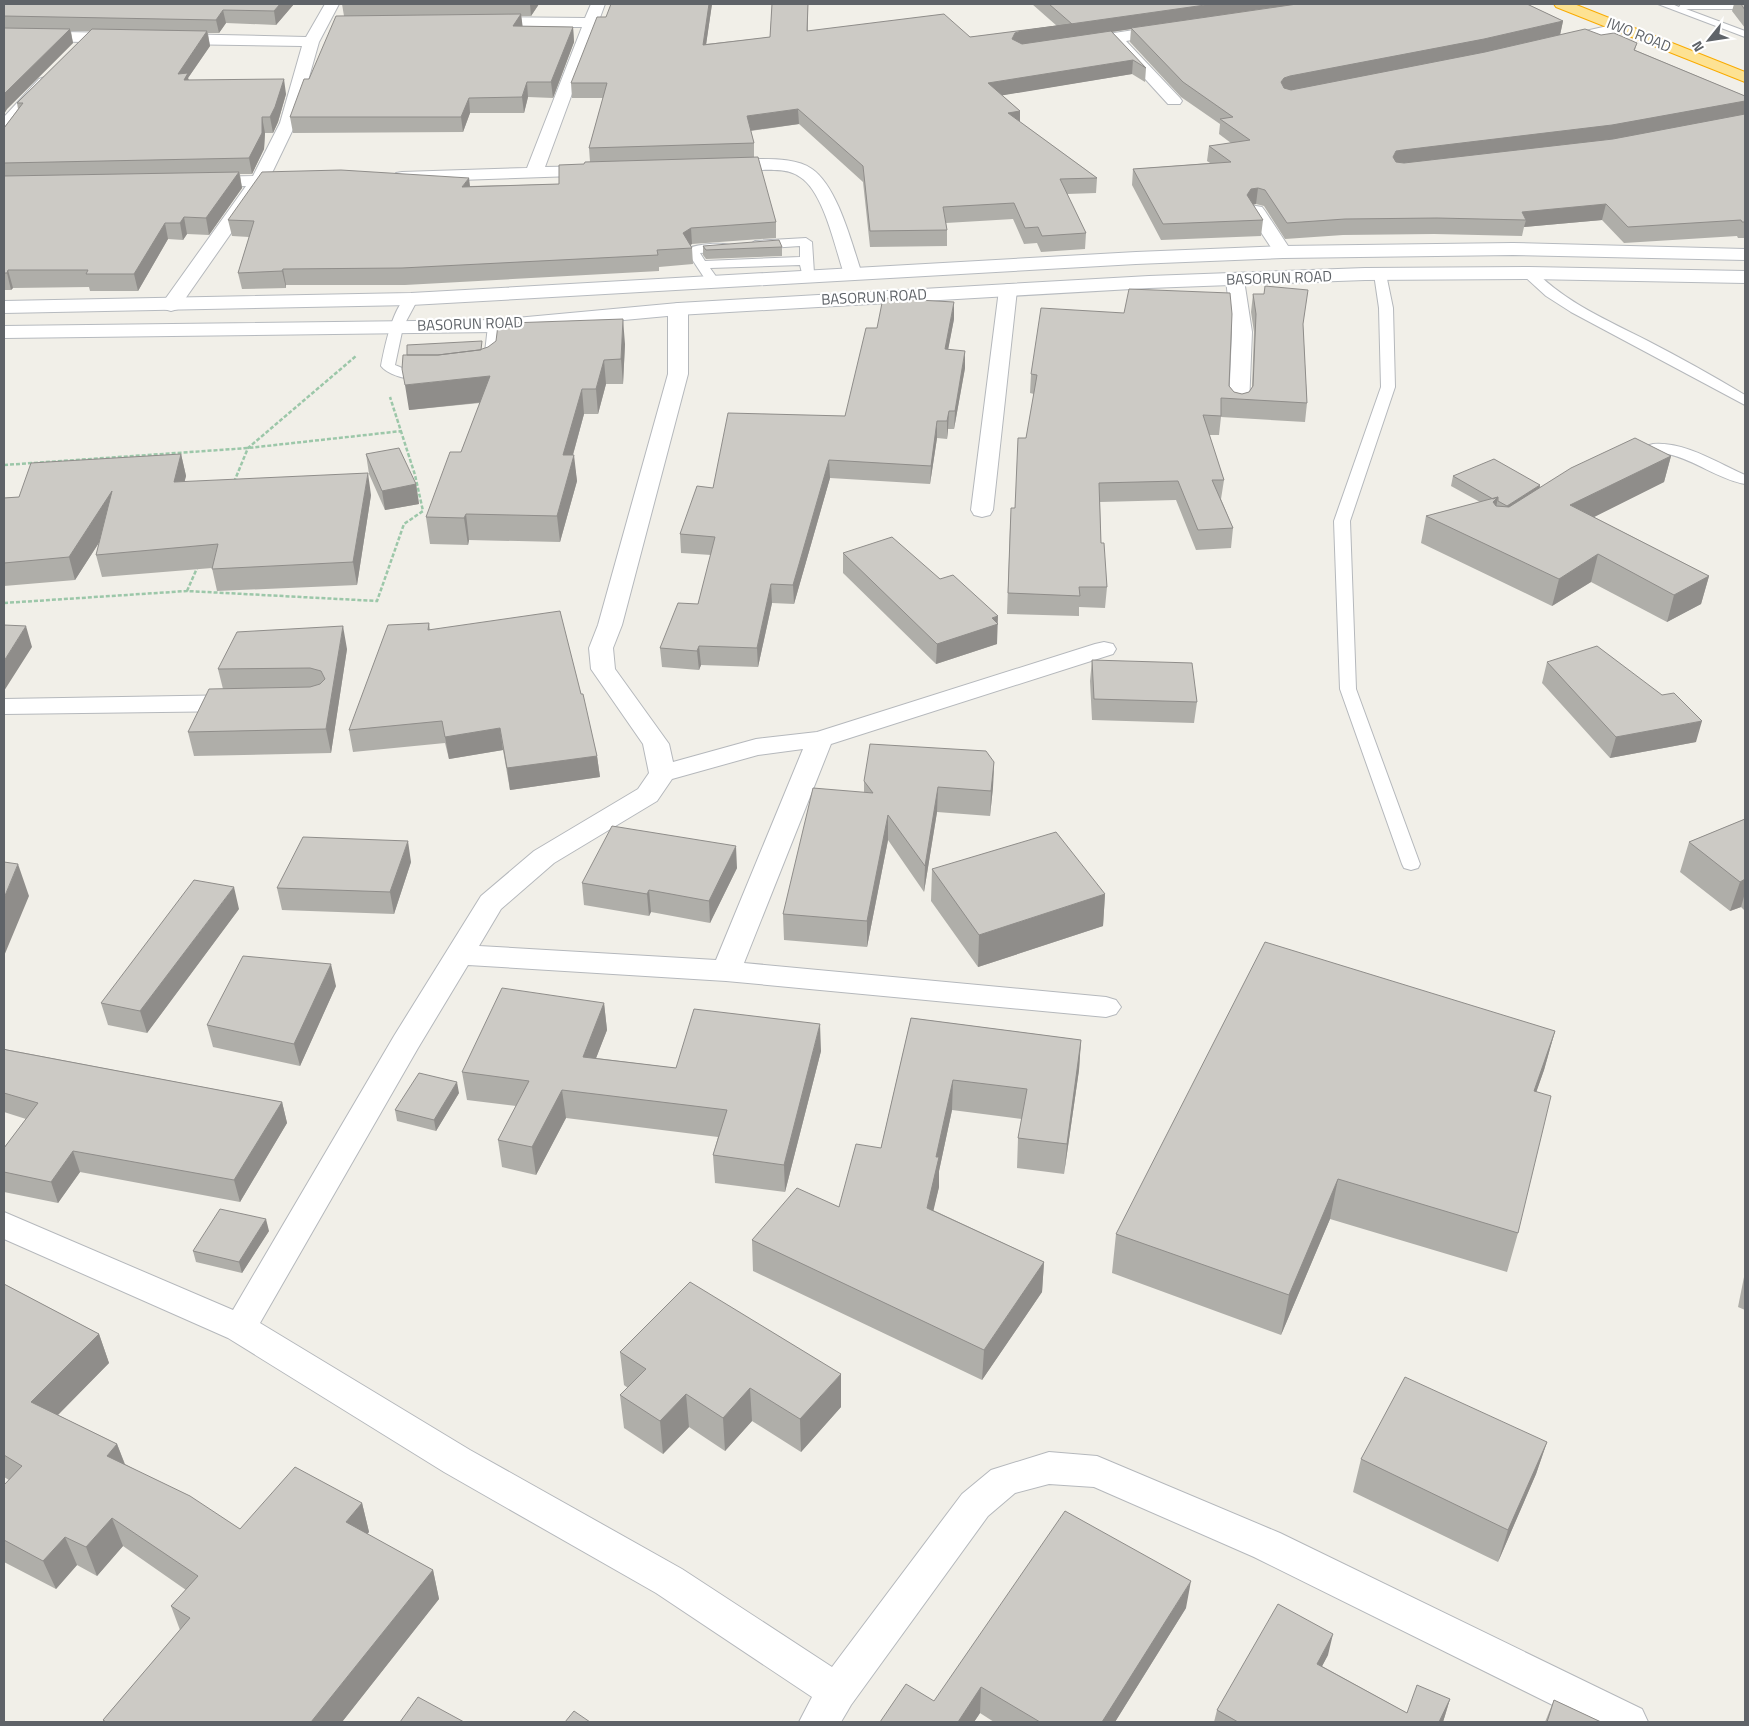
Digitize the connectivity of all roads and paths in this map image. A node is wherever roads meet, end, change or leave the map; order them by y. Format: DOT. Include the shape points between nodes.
graph roads {
  1 [pos="332,4"];
  2 [pos="598,4"];
  3 [pos="1561,4"];
  4 [pos="1591,4"];
  5 [pos="1667,5"];
  6 [pos="1745,6"];
  7 [pos="466,22"];
  8 [pos="591,23"];
  9 [pos="341,24"];
  10 [pos="322,25"];
  11 [pos="1185,28"];
  12 [pos="1621,28"];
  13 [pos="1745,34"];
  14 [pos="4,35"];
  15 [pos="90,37"];
  16 [pos="140,38"];
  17 [pos="1114,38"];
  18 [pos="159,39"];
  19 [pos="311,42"];
  20 [pos="1066,45"];
  21 [pos="1544,45"];
  22 [pos="77,51"];
  23 [pos="1745,63"];
  24 [pos="56,72"];
  25 [pos="1745,77"];
  26 [pos="1174,101"];
  27 [pos="4,126"];
  28 [pos="702,167"];
  29 [pos="613,170"];
  30 [pos="534,173"];
  31 [pos="387,178"];
  32 [pos="308,180"];
  33 [pos="259,182"];
  34 [pos="190,183"];
  35 [pos="1256,211"];
  36 [pos="1283,252"];
  37 [pos="1745,255"];
  38 [pos="1136,258"];
  39 [pos="701,265"];
  40 [pos="808,269"];
  41 [pos="1529,273"];
  42 [pos="853,274"];
  43 [pos="1380,274"];
  44 [pos="1745,277"];
  45 [pos="1235,280"];
  46 [pos="714,282"];
  47 [pos="1149,282"];
  48 [pos="1008,290"];
  49 [pos="411,299"];
  50 [pos="171,305"];
  51 [pos="4,307"];
  52 [pos="678,309"];
  53 [pos="373,326"];
  54 [pos="396,326"];
  55 [pos="495,326"];
  56 [pos="4,332"];
  57 [pos="472,371"];
  58 [pos="444,372"];
  59 [pos="388,392"];
  60 [pos="1745,401"];
  61 [pos="1239,405"];
  62 [pos="402,431"];
  63 [pos="248,448"];
  64 [pos="1618,462"];
  65 [pos="4,465"];
  66 [pos="1745,480"];
  67 [pos="233,483"];
  68 [pos="982,510"];
  69 [pos="199,564"];
  70 [pos="188,591"];
  71 [pos="4,603"];
  72 [pos="1104,649"];
  73 [pos="266,702"];
  74 [pos="4,707"];
  75 [pos="820,739"];
  76 [pos="662,773"];
  77 [pos="1411,864"];
  78 [pos="461,956"];
  79 [pos="726,971"];
  80 [pos="1106,1007"];
  81 [pos="4,1225"];
  82 [pos="240,1328"];
  83 [pos="828,1707"];
  84 [pos="1628,1722"];
  1 -- 10 [label="street"];
  2 -- 8 [label="street"];
  3 -- 12 [label="highway, IWO ROAD"];
  4 -- 23 [label="highway, IWO ROAD"];
  5 -- 6 [label="lane"];
  5 -- 13 [label="lane"];
  7 -- 8 [label="street"];
  8 -- 30 [label="street"];
  9 -- 10 [label="street"];
  10 -- 19 [label="street"];
  11 -- 17 [label="street"];
  12 -- 21 [label="street"];
  12 -- 25 [label="highway, IWO ROAD"];
  14 -- 15 [label="street"];
  15 -- 16 [label="street"];
  15 -- 22 [label="street"];
  17 -- 20 [label="street"];
  17 -- 26 [label="street"];
  18 -- 19 [label="street"];
  19 -- 33 [label="street" via="288,123"];
  24 -- 27 [label="street"];
  28 -- 42 [label="street" via="762,165 798,168 815,180 826,196"];
  29 -- 30 [label="street"];
  30 -- 31 [label="street"];
  32 -- 33 [label="street"];
  33 -- 34 [label="street"];
  33 -- 50 [label="street"];
  35 -- 36 [label="street"];
  36 -- 37 [label="street, BASORUN ROAD" via="1513,249"];
  36 -- 38 [label="street, BASORUN ROAD"];
  38 -- 42 [label="street, BASORUN ROAD"];
  38 -- 47 [label="street"];
  39 -- 40 [label="lane"];
  39 -- 40 [label="lane" via="692,250 806,242"];
  39 -- 46 [label="lane"];
  40 -- 42 [label="street, BASORUN ROAD"];
  40 -- 46 [label="street, BASORUN ROAD"];
  41 -- 43 [label="street, BASORUN ROAD"];
  41 -- 44 [label="street, BASORUN ROAD"];
  41 -- 60 [label="lane" via="1543,288 1572,308"];
  43 -- 45 [label="street, BASORUN ROAD"];
  43 -- 77 [label="lane" via="1386,308 1388,387 1342,521 1348,689"];
  45 -- 47 [label="street, BASORUN ROAD"];
  45 -- 61 [label="street" via="1242,332"];
  46 -- 49 [label="street, BASORUN ROAD"];
  47 -- 48 [label="street, BASORUN ROAD"];
  48 -- 52 [label="street, BASORUN ROAD"];
  48 -- 68 [label="street"];
  49 -- 50 [label="street, BASORUN ROAD"];
  49 -- 54 [label="lane"];
  50 -- 51 [label="street, BASORUN ROAD"];
  52 -- 55 [label="street, BASORUN ROAD"];
  52 -- 76 [label="street" via="678,374 601,648 603,670 656,744"];
  53 -- 54 [label="street, BASORUN ROAD"];
  53 -- 56 [label="street, BASORUN ROAD"];
  53 -- 63 [label="path" via="368,346"];
  54 -- 55 [label="street, BASORUN ROAD"];
  54 -- 58 [label="lane" via="388,366 395,372 406,374"];
  55 -- 57 [label="lane" via="491,363"];
  59 -- 62 [label="path"];
  62 -- 63 [label="path"];
  62 -- 70 [label="path" via="423,511 404,524 378,601"];
  63 -- 65 [label="path"];
  63 -- 67 [label="path"];
  64 -- 66 [label="lane" via="1643,450 1660,448 1686,455"];
  69 -- 70 [label="path"];
  70 -- 71 [label="path"];
  72 -- 75 [label="street"];
  73 -- 74 [label="street"];
  75 -- 76 [label="street" via="756,747"];
  75 -- 79 [label="street"];
  76 -- 78 [label="street" via="648,795 544,857 491,903"];
  78 -- 79 [label="street"];
  78 -- 82 [label="street" via="405,1044"];
  79 -- 80 [label="street"];
  81 -- 82 [label="street"];
  82 -- 83 [label="street" via="457,1461 668,1581"];
  83 -- 84 [label="street" via="974,1506 1004,1481 1049,1468 1097,1472 1267,1545"];
}
